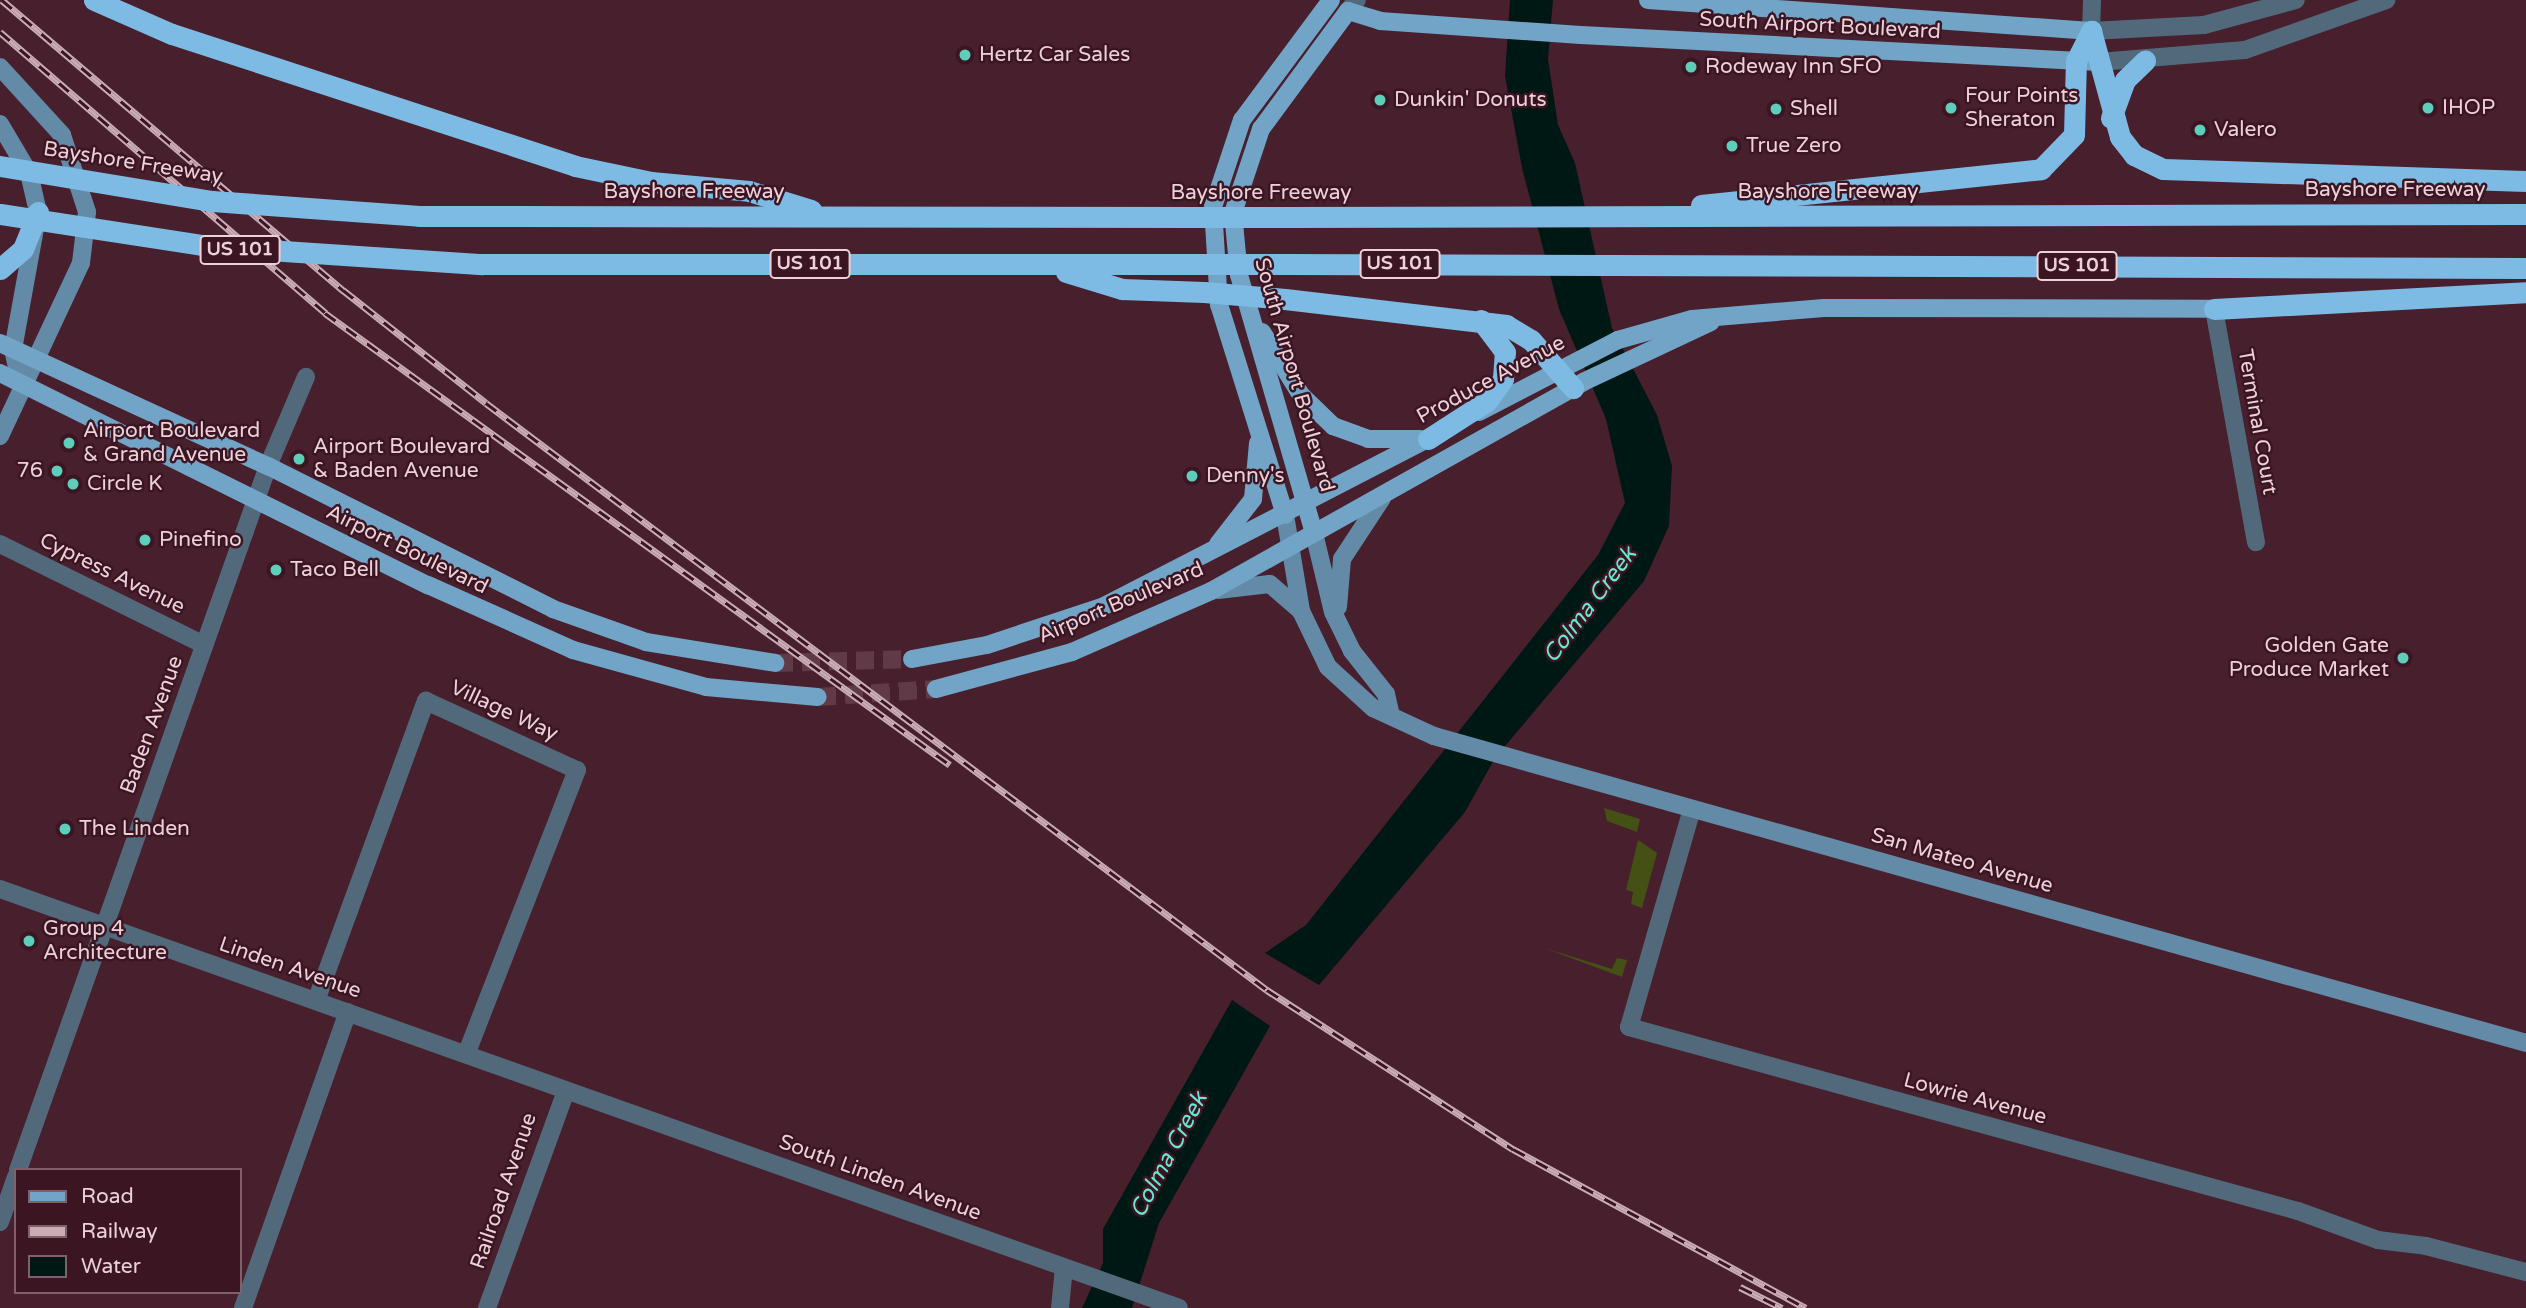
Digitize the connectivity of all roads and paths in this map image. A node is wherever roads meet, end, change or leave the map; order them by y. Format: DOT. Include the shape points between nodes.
graph roads {
  1 [pos="94,0"];
  2 [pos="127,0"];
  3 [pos="1330,0"];
  4 [pos="1648,0"];
  5 [pos="2092,0"];
  6 [pos="2296,0"];
  7 [pos="2386,0"];
  8 [pos="1353,6"];
  9 [pos="138,20"];
  10 [pos="2091,31"];
  11 [pos="2076,61"];
  12 [pos="2145,61"];
  13 [pos="2099,62"];
  14 [pos="0,67"];
  15 [pos="2111,118"];
  16 [pos="0,124"];
  17 [pos="0,166"];
  18 [pos="2526,181"];
  19 [pos="38,212"];
  20 [pos="0,214"];
  21 [pos="2526,214"];
  22 [pos="833,217"];
  23 [pos="1616,217"];
  24 [pos="1044,265"];
  25 [pos="2526,268"];
  26 [pos="0,269"];
  27 [pos="2526,292"];
  28 [pos="2214,309"];
  29 [pos="1250,312"];
  30 [pos="1727,315"];
  31 [pos="1481,320"];
  32 [pos="6,346"];
  33 [pos="36,361"];
  34 [pos="1565,366"];
  35 [pos="0,373"];
  36 [pos="306,377"];
  37 [pos="20,383"];
  38 [pos="1578,385"];
  39 [pos="1253,408"];
  40 [pos="0,436"];
  41 [pos="1428,439"];
  42 [pos="268,466"];
  43 [pos="1382,498"];
  44 [pos="255,501"];
  45 [pos="1307,504"];
  46 [pos="1285,515"];
  47 [pos="1314,533"];
  48 [pos="2256,542"];
  49 [pos="0,544"];
  50 [pos="1290,546"];
  51 [pos="1180,571"];
  52 [pos="1211,591"];
  53 [pos="1301,611"];
  54 [pos="1342,634"];
  55 [pos="204,645"];
  56 [pos="912,659"];
  57 [pos="775,663"];
  58 [pos="936,689"];
  59 [pos="818,697"];
  60 [pos="1390,712"];
  61 [pos="1692,809"];
  62 [pos="0,889"];
  63 [pos="106,923"];
  64 [pos="316,1002"];
  65 [pos="348,1012"];
  66 [pos="2526,1044"];
  67 [pos="466,1054"];
  68 [pos="566,1091"];
  69 [pos="19,1168"];
  70 [pos="14,1183"];
  71 [pos="0,1222"];
  72 [pos="1064,1267"];
  73 [pos="2526,1272"];
  74 [pos="1170,1306"];
  75 [pos="243,1308"];
  76 [pos="486,1308"];
  77 [pos="1060,1308"];
  1 -- 9 [label="highway"];
  2 -- 9 [label="highway"];
  3 -- 8 [label="main road"];
  3 -- 39 [label="main road" via="1242,120 1215,197 1214,274"];
  4 -- 10 [label="main road, South Airport Boulevard"];
  5 -- 10 [label="street"];
  6 -- 10 [label="street, South Airport Boulevard" via="2204,25"];
  7 -- 12 [label="street, South Airport Boulevard" via="2245,50"];
  8 -- 11 [label="main road, South Airport Boulevard" via="1380,20 1480,28"];
  8 -- 29 [label="main road, South Airport Boulevard" via="1276,106 1238,184 1234,242"];
  9 -- 22 [label="highway" via="575,166 761,194"];
  10 -- 11 [label="highway"];
  10 -- 13 [label="highway"];
  11 -- 13 [label="main road, South Airport Boulevard"];
  11 -- 23 [label="highway" via="2074,135 2041,169 1839,187"];
  12 -- 13 [label="street, South Airport Boulevard"];
  12 -- 15 [label="highway" via="2125,80"];
  13 -- 15 [label="highway"];
  14 -- 33 [label="main road" via="62,135 87,212 80,263"];
  15 -- 18 [label="highway" via="2134,155 2163,169"];
  16 -- 19 [label="main road" via="29,173"];
  17 -- 22 [label="highway, Bayshore Freeway / US 101, bridge" via="199,199 419,216"];
  19 -- 26 [label="highway" via="23,249"];
  19 -- 32 [label="main road"];
  20 -- 24 [label="highway, US 101, bridge" via="221,248 482,264"];
  21 -- 23 [label="highway, Bayshore Freeway / US 101"];
  22 -- 23 [label="highway, Bayshore Freeway / US 101, bridge"];
  24 -- 25 [label="highway, US 101, bridge"];
  24 -- 31 [label="highway, bridge" via="1122,289 1204,292"];
  27 -- 28 [label="highway"];
  28 -- 30 [label="main road, Produce Avenue" via="1824,308"];
  28 -- 48 [label="street, Terminal Court"];
  29 -- 41 [label="main road" via="1301,396 1333,426 1368,439"];
  29 -- 45 [label="main road, South Airport Boulevard"];
  30 -- 34 [label="main road, Produce Avenue" via="1666,323"];
  30 -- 38 [label="main road, Produce Avenue"];
  31 -- 34 [label="highway" via="1520,331"];
  31 -- 41 [label="highway" via="1505,352 1503,379 1488,401"];
  32 -- 33 [label="main road, Airport Boulevard"];
  32 -- 37 [label="main road"];
  33 -- 37 [label="main road"];
  33 -- 42 [label="main road, Airport Boulevard"];
  34 -- 38 [label="highway"];
  34 -- 41 [label="main road, Produce Avenue"];
  35 -- 37 [label="main road, Airport Boulevard"];
  36 -- 42 [label="street, Baden Avenue"];
  37 -- 40 [label="main road"];
  37 -- 44 [label="main road, Airport Boulevard"];
  38 -- 43 [label="main road, Produce Avenue"];
  39 -- 46 [label="main road"];
  39 -- 51 [label="main road" via="1259,465 1252,503 1225,539"];
  41 -- 45 [label="main road, Produce Avenue"];
  42 -- 44 [label="street, Baden Avenue"];
  42 -- 57 [label="main road, Airport Boulevard" via="584,622 678,649"];
  43 -- 47 [label="main road, Produce Avenue"];
  43 -- 54 [label="main road" via="1342,559"];
  44 -- 55 [label="street, Baden Avenue"];
  44 -- 59 [label="main road, Airport Boulevard" via="509,623 608,663 706,687"];
  45 -- 46 [label="main road, Produce Avenue"];
  45 -- 47 [label="main road, South Airport Boulevard"];
  46 -- 50 [label="main road, San Mateo Avenue"];
  46 -- 51 [label="main road, Airport Boulevard"];
  47 -- 50 [label="main road, Airport Boulevard"];
  47 -- 54 [label="main road"];
  49 -- 55 [label="street, Cypress Avenue"];
  50 -- 52 [label="main road, Airport Boulevard"];
  50 -- 53 [label="main road, San Mateo Avenue"];
  51 -- 56 [label="main road, Airport Boulevard" via="1062,622"];
  52 -- 53 [label="main road" via="1270,583"];
  52 -- 58 [label="main road, Airport Boulevard" via="1072,652"];
  53 -- 60 [label="main road, San Mateo Avenue" via="1341,683 1373,708"];
  54 -- 60 [label="main road" via="1386,694"];
  55 -- 63 [label="street, Baden Avenue"];
  60 -- 61 [label="main road, San Mateo Avenue" via="1448,741"];
  61 -- 66 [label="main road, San Mateo Avenue"];
  61 -- 73 [label="street, Lowrie Avenue" via="1629,1027 2282,1207 2378,1240 2426,1245"];
  62 -- 63 [label="street, Linden Avenue"];
  63 -- 64 [label="street, Linden Avenue"];
  63 -- 69 [label="street, Baden Avenue"];
  64 -- 65 [label="street, Linden Avenue"];
  64 -- 67 [label="street, Village Way" via="426,701 577,770"];
  65 -- 67 [label="street, Linden Avenue"];
  65 -- 75 [label="street"];
  67 -- 68 [label="street, Linden Avenue"];
  68 -- 72 [label="street, South Linden Avenue"];
  68 -- 76 [label="street, Railroad Avenue"];
  70 -- 71 [label="street"];
  72 -- 74 [label="street, South Linden Avenue"];
  72 -- 77 [label="street"];
}
